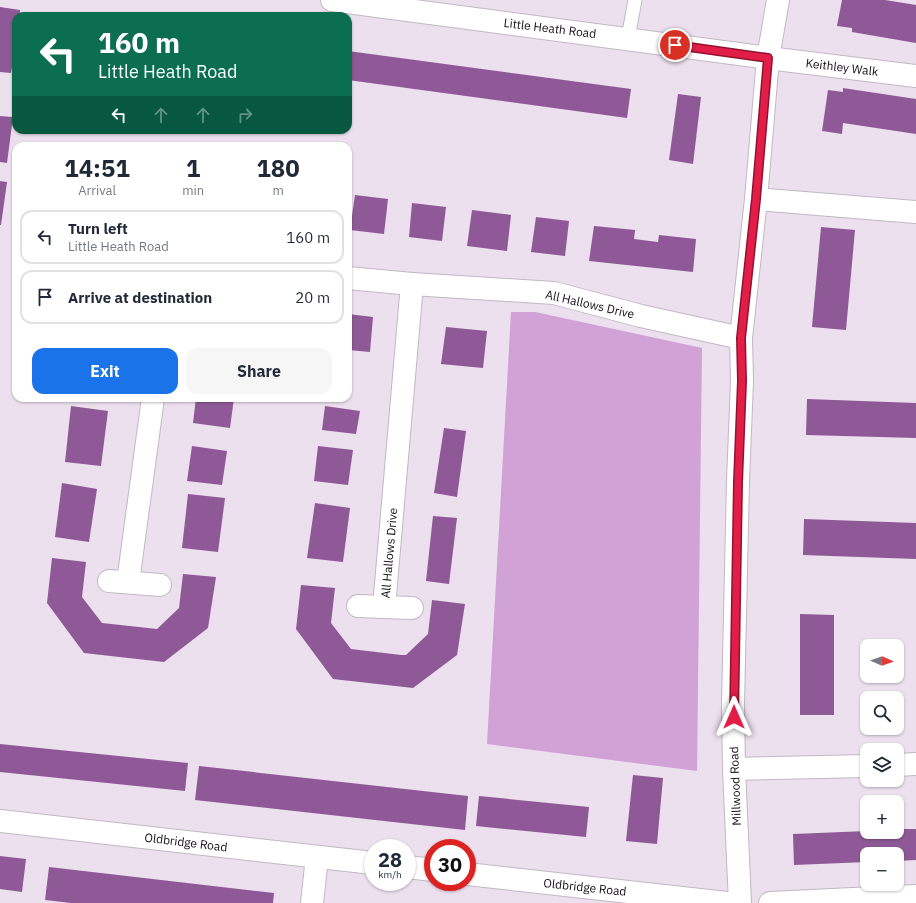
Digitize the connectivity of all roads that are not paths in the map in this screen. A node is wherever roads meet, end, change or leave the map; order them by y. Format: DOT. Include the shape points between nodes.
graph roads {
  1 [pos="332,0"];
  2 [pos="635,0"];
  3 [pos="778,0"];
  4 [pos="628,38"];
  5 [pos="768,58"];
  6 [pos="916,76"];
  7 [pos="756,199"];
  8 [pos="916,212"];
  9 [pos="352,278"];
  10 [pos="412,284"];
  11 [pos="741,338"];
  12 [pos="152,402"];
  13 [pos="160,585"];
  14 [pos="358,606"];
  15 [pos="384,607"];
  16 [pos="412,608"];
  17 [pos="916,764"];
  18 [pos="904,765"];
  19 [pos="860,766"];
  20 [pos="734,769"];
  21 [pos="0,821"];
  22 [pos="317,857"];
  23 [pos="364,862"];
  24 [pos="476,875"];
  25 [pos="916,896"];
  26 [pos="312,903"];
  27 [pos="727,903"];
  28 [pos="740,903"];
  29 [pos="770,903"];
  1 -- 4 [label="street, Little Heath Road"];
  2 -- 4 [label="lane"];
  3 -- 5 [label="street, Millwood Road"];
  4 -- 5 [label="street, Little Heath Road"];
  5 -- 6 [label="street, Keithley Walk"];
  5 -- 7 [label="street, Millwood Road"];
  7 -- 8 [label="street"];
  7 -- 11 [label="street, Millwood Road"];
  9 -- 10 [label="street, All Hallows Drive"];
  10 -- 11 [label="street, All Hallows Drive" via="554,293 641,316"];
  10 -- 15 [label="street, All Hallows Drive"];
  11 -- 20 [label="street, Millwood Road"];
  12 -- 13 [label="street" via="118,581"];
  14 -- 15 [label="street, All Hallows Drive"];
  15 -- 16 [label="street, All Hallows Drive"];
  17 -- 18 [label="street"];
  19 -- 20 [label="street"];
  20 -- 28 [label="street, Millwood Road"];
  21 -- 22 [label="street, Oldbridge Road"];
  22 -- 23 [label="street, Oldbridge Road"];
  22 -- 26 [label="street"];
  24 -- 27 [label="street, Oldbridge Road"];
  25 -- 29 [label="street"];
}
